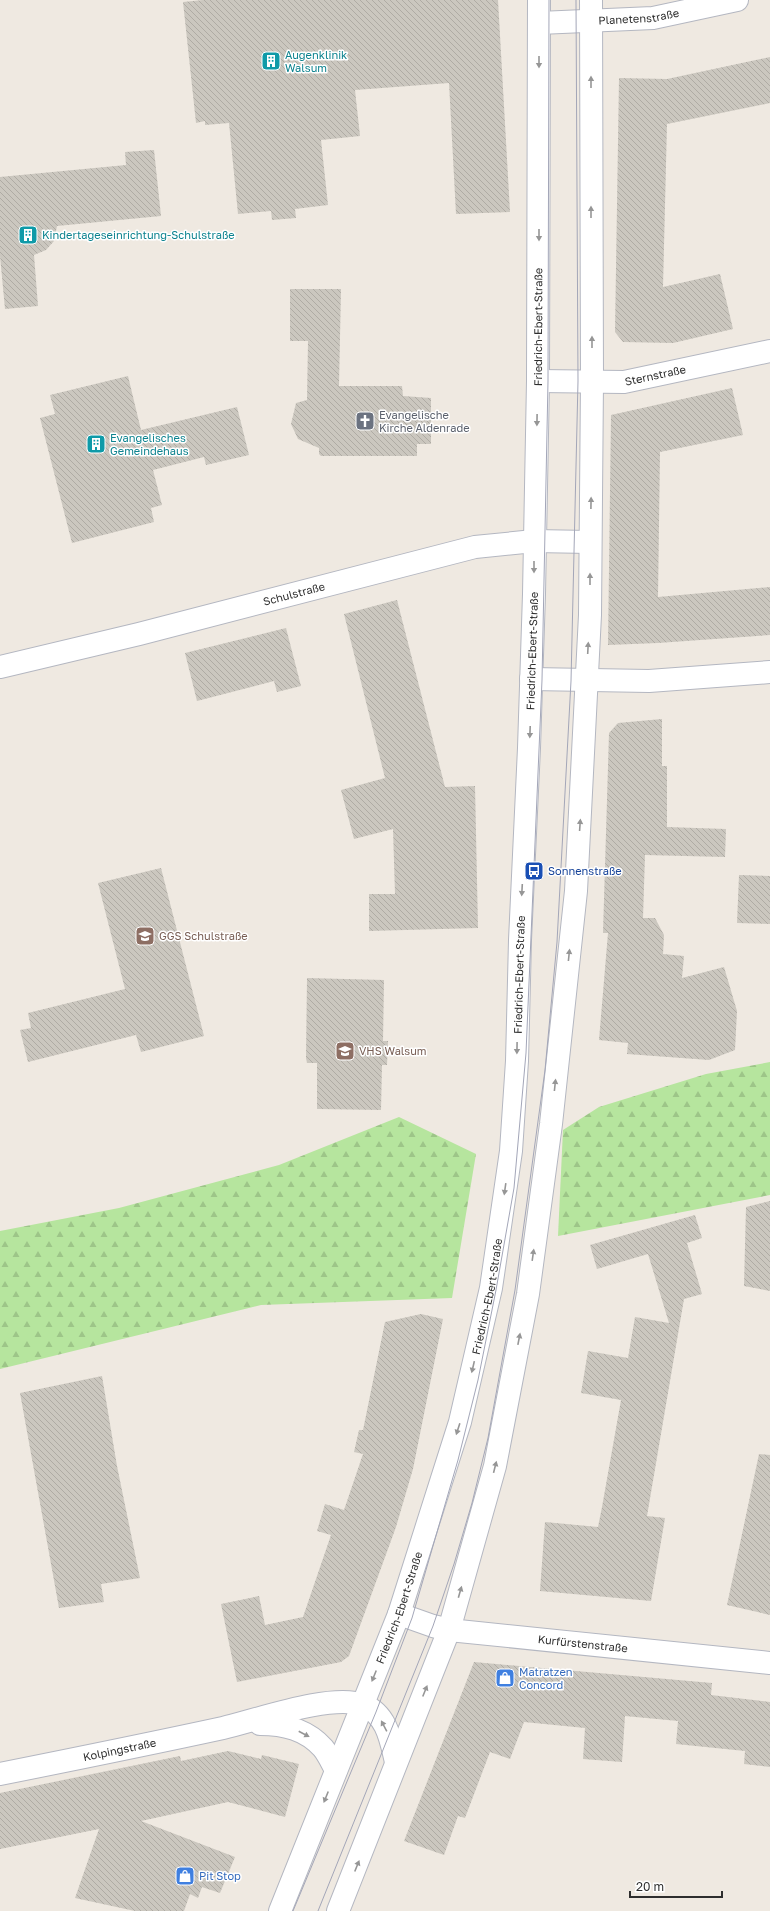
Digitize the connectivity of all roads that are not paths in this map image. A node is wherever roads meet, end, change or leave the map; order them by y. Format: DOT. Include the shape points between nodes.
graph roads {
  1 [pos="539,0"];
  2 [pos="591,0"];
  3 [pos="737,0"];
  4 [pos="590,22"];
  5 [pos="539,23"];
  6 [pos="770,351"];
  7 [pos="538,381"];
  8 [pos="592,381"];
  9 [pos="534,541"];
  10 [pos="590,542"];
  11 [pos="0,667"];
  12 [pos="770,672"];
  13 [pos="531,679"];
  14 [pos="587,681"];
  15 [pos="399,1614"];
  16 [pos="449,1630"];
  17 [pos="770,1662"];
  18 [pos="362,1704"];
  19 [pos="239,1724"];
  20 [pos="396,1762"];
  21 [pos="336,1770"];
  22 [pos="0,1774"];
  23 [pos="280,1911"];
  24 [pos="338,1911"];
  1 -- 5 [label="main road, Friedrich-Ebert-Straße"];
  2 -- 4 [label="main road"];
  3 -- 4 [label="main road, Planetenstraße" via="653,18"];
  4 -- 5 [label="main road, Planetenstraße"];
  8 -- 4 [label="main road, one-way"];
  5 -- 7 [label="main road, Friedrich-Ebert-Straße, one-way"];
  6 -- 8 [label="main road, Sternstraße" via="624,382"];
  7 -- 8 [label="main road, Sternstraße"];
  7 -- 9 [label="main road, Friedrich-Ebert-Straße, one-way"];
  10 -- 8 [label="main road, one-way"];
  9 -- 10 [label="main road, Schulstraße"];
  9 -- 11 [label="main road, Schulstraße" via="475,547 139,634"];
  9 -- 13 [label="main road, Friedrich-Ebert-Straße, one-way"];
  14 -- 10 [label="main road, one-way"];
  12 -- 14 [label="main road" via="649,681"];
  13 -- 14 [label="main road"];
  13 -- 15 [label="main road, Friedrich-Ebert-Straße, one-way" via="517,1061 511,1151 491,1288 460,1422"];
  16 -- 14 [label="main road, one-way" via="495,1466 528,1294 551,1124 576,891"];
  15 -- 16 [label="main road, Kurfürstenstraße"];
  15 -- 18 [label="main road, Friedrich-Ebert-Straße, one-way"];
  16 -- 17 [label="main road, Kurfürstenstraße"];
  20 -- 16 [label="main road, one-way"];
  18 -- 19 [label="main road, Kolpingstraße" via="339,1702 306,1707"];
  20 -- 18 [label="main road, Kolpingstraße, one-way" via="384,1724 376,1712"];
  18 -- 21 [label="main road, Friedrich-Ebert-Straße"];
  19 -- 21 [label="main road, Kolpingstraße, one-way" via="279,1724 306,1734 323,1749"];
  19 -- 22 [label="main road, Kolpingstraße"];
  24 -- 20 [label="main road, one-way"];
  21 -- 23 [label="main road, Friedrich-Ebert-Straße, one-way"];
}
